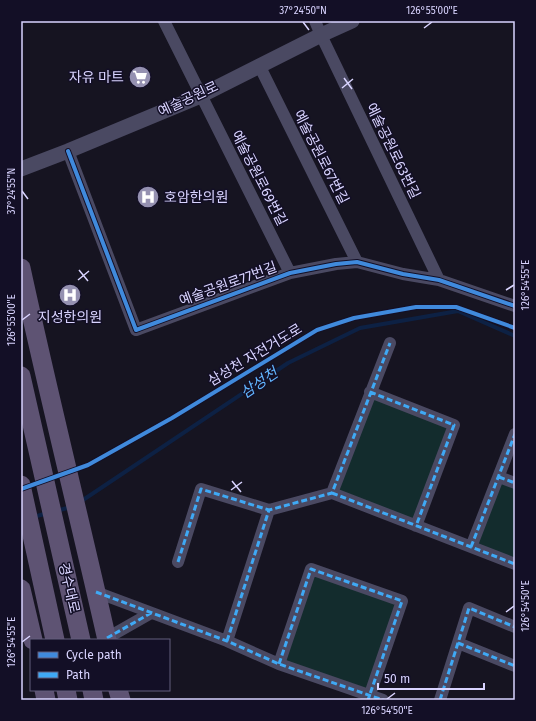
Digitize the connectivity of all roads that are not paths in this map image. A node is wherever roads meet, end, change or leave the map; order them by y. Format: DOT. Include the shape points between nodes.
graph roads {
  1 [pos="164,21"];
  2 [pos="352,21"];
  3 [pos="318,28"];
  4 [pos="259,65"];
  5 [pos="200,95"];
  6 [pos="68,151"];
  7 [pos="21,169"];
  8 [pos="357,262"];
  9 [pos="21,268"];
  10 [pos="290,274"];
  11 [pos="439,280"];
  12 [pos="515,306"];
  13 [pos="390,343"];
  14 [pos="21,376"];
  15 [pos="370,392"];
  16 [pos="515,434"];
  17 [pos="499,477"];
  18 [pos="515,483"];
  19 [pos="21,485"];
  20 [pos="332,493"];
  21 [pos="269,510"];
  22 [pos="416,526"];
  23 [pos="472,547"];
  24 [pos="178,562"];
  25 [pos="515,564"];
  26 [pos="21,589"];
  27 [pos="96,592"];
  28 [pos="151,613"];
  29 [pos="515,627"];
  30 [pos="28,630"];
  31 [pos="55,639"];
  32 [pos="81,639"];
  33 [pos="107,639"];
  34 [pos="227,641"];
  35 [pos="458,644"];
  36 [pos="279,664"];
  37 [pos="515,666"];
  38 [pos="369,697"];
  39 [pos="383,700"];
  40 [pos="440,700"];
  1 -- 5 [label="street, 예술공원로69번길"];
  2 -- 3 [label="street, 예술공원로"];
  3 -- 4 [label="street, 예술공원로"];
  3 -- 11 [label="street, 예술공원로63번길"];
  4 -- 5 [label="street, 예술공원로"];
  4 -- 8 [label="street, 예술공원로67번길"];
  5 -- 6 [label="street, 예술공원로"];
  5 -- 10 [label="street, 예술공원로69번길"];
  6 -- 7 [label="street, 예술공원로"];
  6 -- 10 [label="street, 예술공원로77번길" via="136,330"];
  8 -- 10 [label="street, 예술공원로77번길"];
  8 -- 11 [label="street, 예술공원로77번길" via="402,274"];
  9 -- 27 [label="main road"];
  11 -- 12 [label="street, 예술공원로77번길"];
  13 -- 15 [label="street"];
  14 -- 32 [label="main road, 경수대로"];
  15 -- 20 [label="street"];
  15 -- 22 [label="street" via="454,425"];
  16 -- 17 [label="street"];
  17 -- 18 [label="street"];
  17 -- 23 [label="street"];
  19 -- 31 [label="main road, 경수대로"];
  20 -- 21 [label="street"];
  20 -- 22 [label="street"];
  21 -- 24 [label="street" via="200,489"];
  21 -- 34 [label="street"];
  22 -- 23 [label="street"];
  23 -- 25 [label="street"];
  26 -- 30 [label="main road"];
  27 -- 28 [label="street"];
  27 -- 33 [label="main road"];
  28 -- 33 [label="street"];
  28 -- 34 [label="street"];
  29 -- 35 [label="street" via="469,608"];
  34 -- 36 [label="street"];
  35 -- 37 [label="street"];
  35 -- 40 [label="street"];
  36 -- 38 [label="street"];
  36 -- 38 [label="street" via="311,570 402,601"];
  38 -- 39 [label="street"];
}
